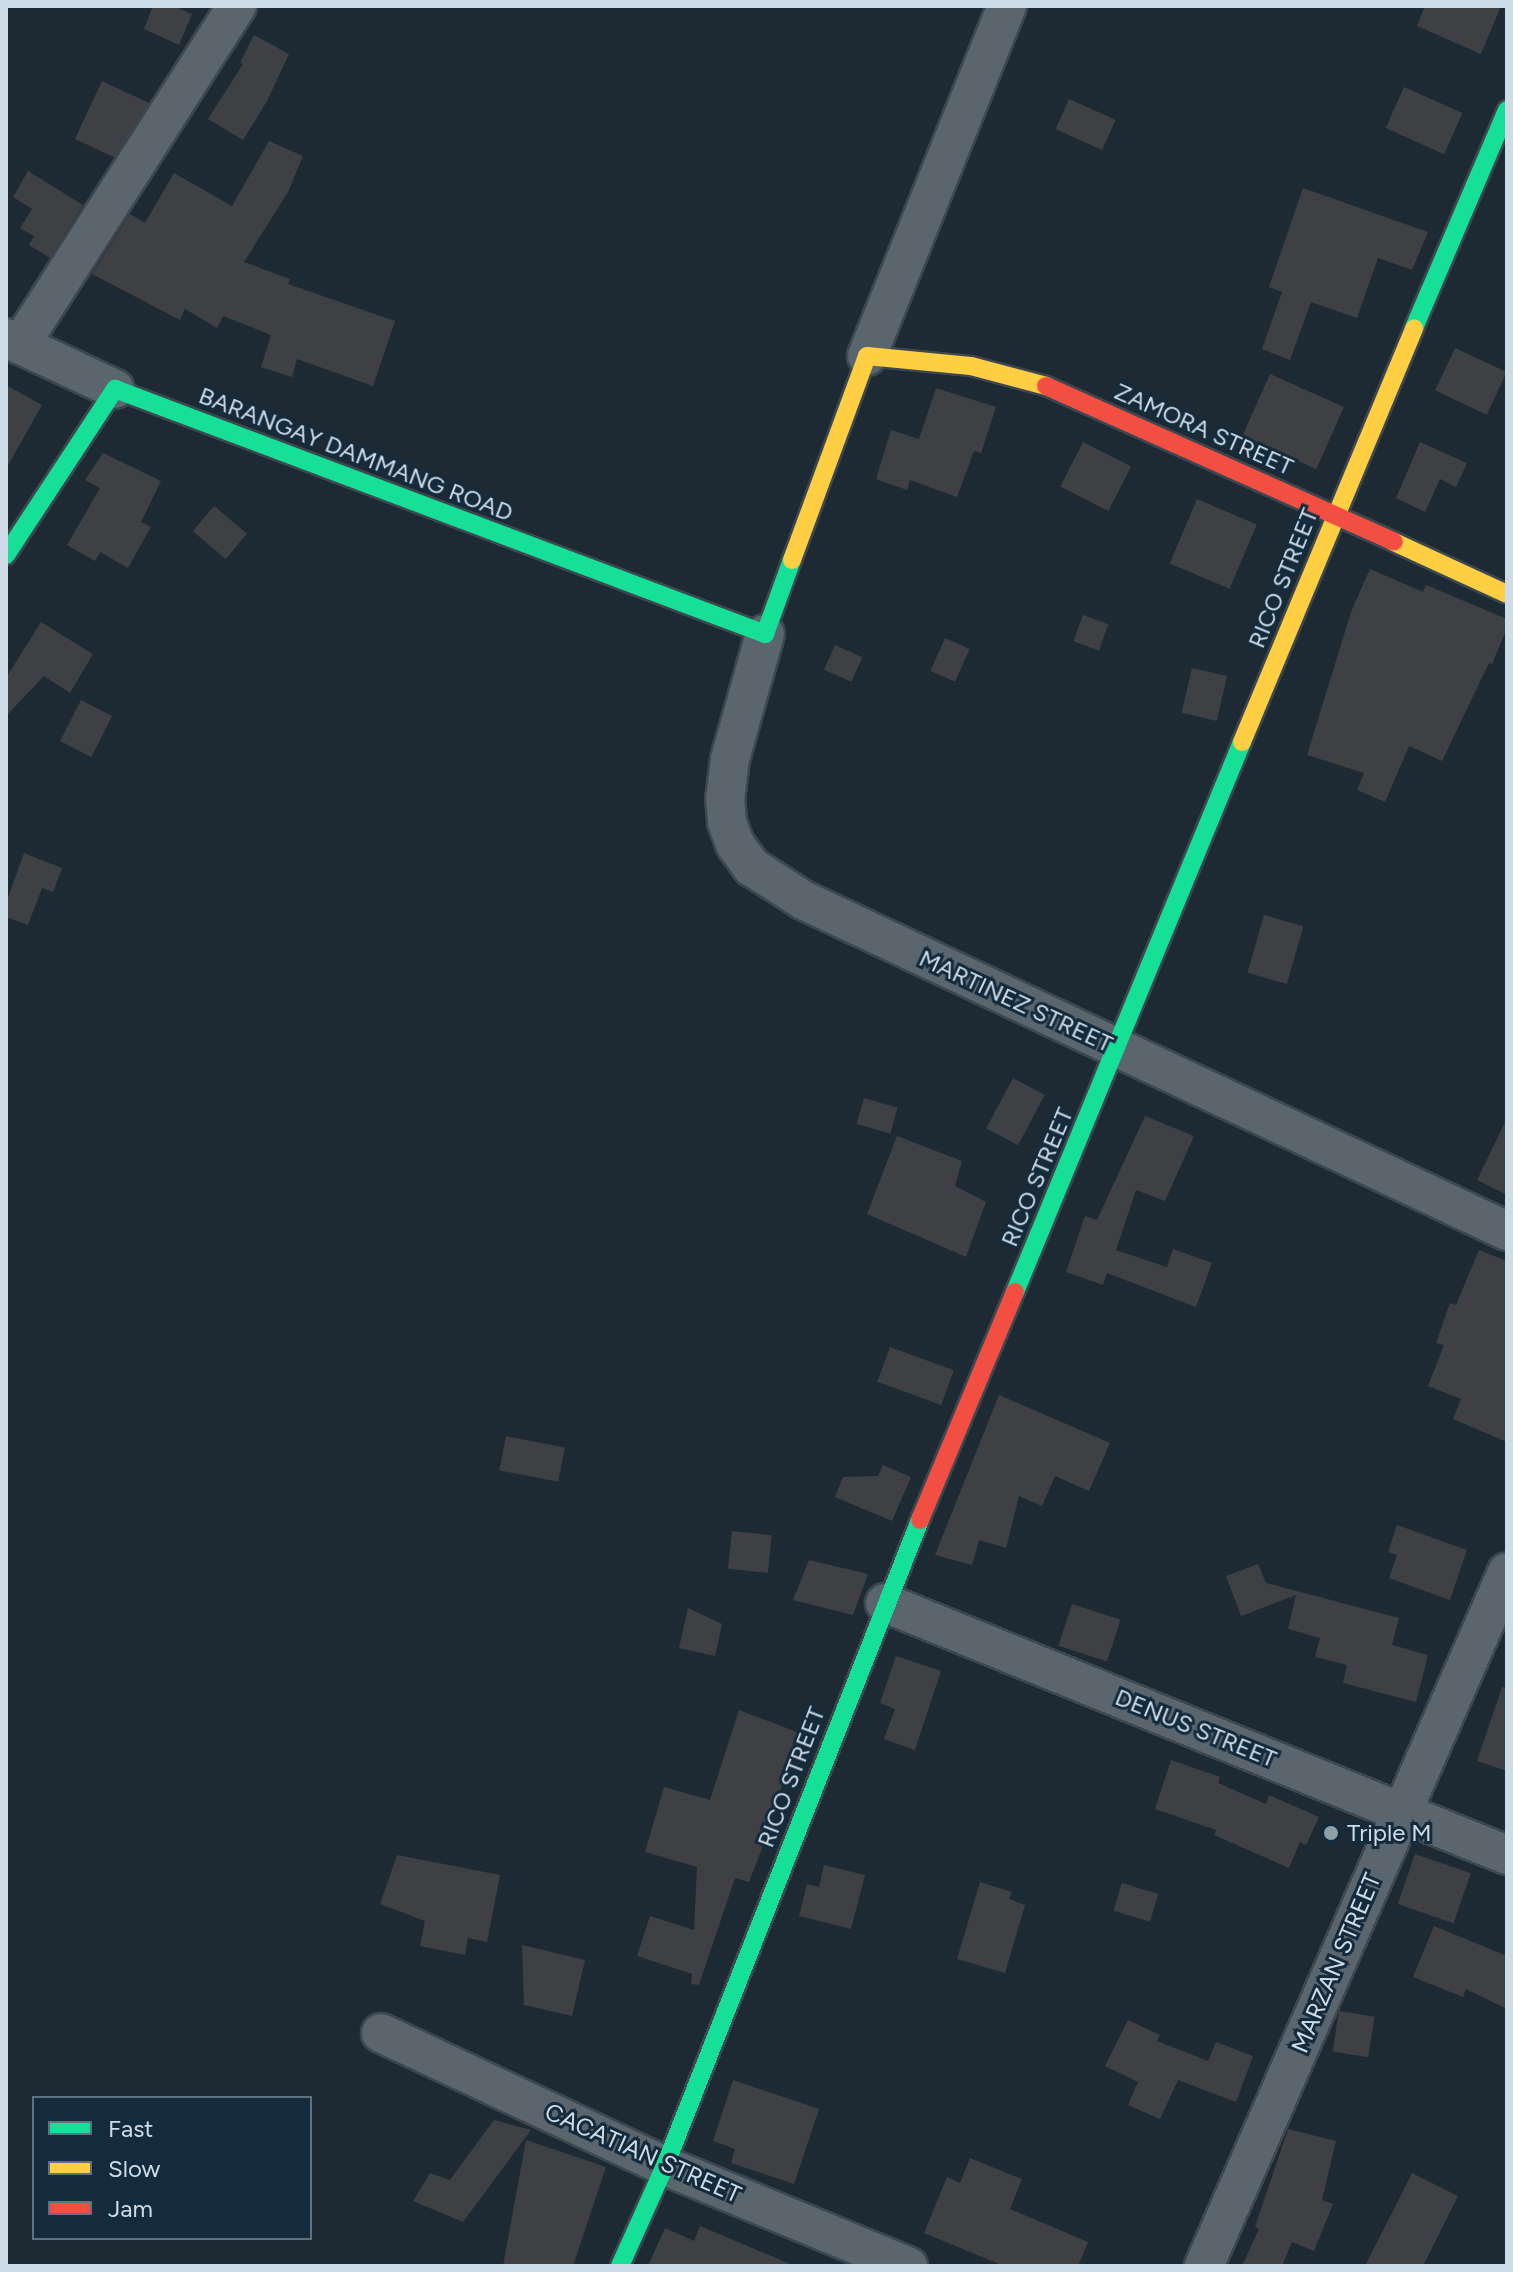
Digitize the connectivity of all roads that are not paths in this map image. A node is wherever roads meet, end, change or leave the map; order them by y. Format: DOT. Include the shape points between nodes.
graph roads {
  1 [pos="237,6"];
  2 [pos="1007,6"];
  3 [pos="1507,110"];
  4 [pos="13,342"];
  5 [pos="867,356"];
  6 [pos="115,389"];
  7 [pos="1335,514"];
  8 [pos="6,555"];
  9 [pos="1507,594"];
  10 [pos="765,634"];
  11 [pos="1117,1049"];
  12 [pos="1507,1231"];
  13 [pos="1507,1572"];
  14 [pos="885,1603"];
  15 [pos="1402,1811"];
  16 [pos="1507,1855"];
  17 [pos="381,2033"];
  18 [pos="665,2166"];
  19 [pos="620,2266"];
  20 [pos="908,2266"];
  21 [pos="1204,2266"];
  1 -- 4 [label="street"];
  2 -- 5 [label="street"];
  3 -- 7 [label="street, RICO STREET"];
  4 -- 6 [label="street"];
  5 -- 7 [label="street, ZAMORA STREET" via="971,366 1059,390"];
  5 -- 10 [label="street"];
  6 -- 8 [label="street"];
  6 -- 10 [label="street, BARANGAY DAMMANG ROAD"];
  7 -- 9 [label="street, ZAMORA STREET"];
  7 -- 11 [label="street, RICO STREET"];
  10 -- 11 [label="street, MARTINEZ STREET" via="730,759 725,798 735,844 752,867 803,900"];
  11 -- 12 [label="street, MARTINEZ STREET"];
  11 -- 14 [label="street, RICO STREET"];
  13 -- 15 [label="street, MARZAN STREET"];
  14 -- 15 [label="street, DENUS STREET"];
  14 -- 18 [label="street, RICO STREET"];
  15 -- 16 [label="street, DENUS STREET"];
  15 -- 21 [label="street, MARZAN STREET"];
  17 -- 18 [label="street, CACATIAN STREET"];
  18 -- 19 [label="street, RICO STREET"];
  18 -- 20 [label="street, CACATIAN STREET"];
}
